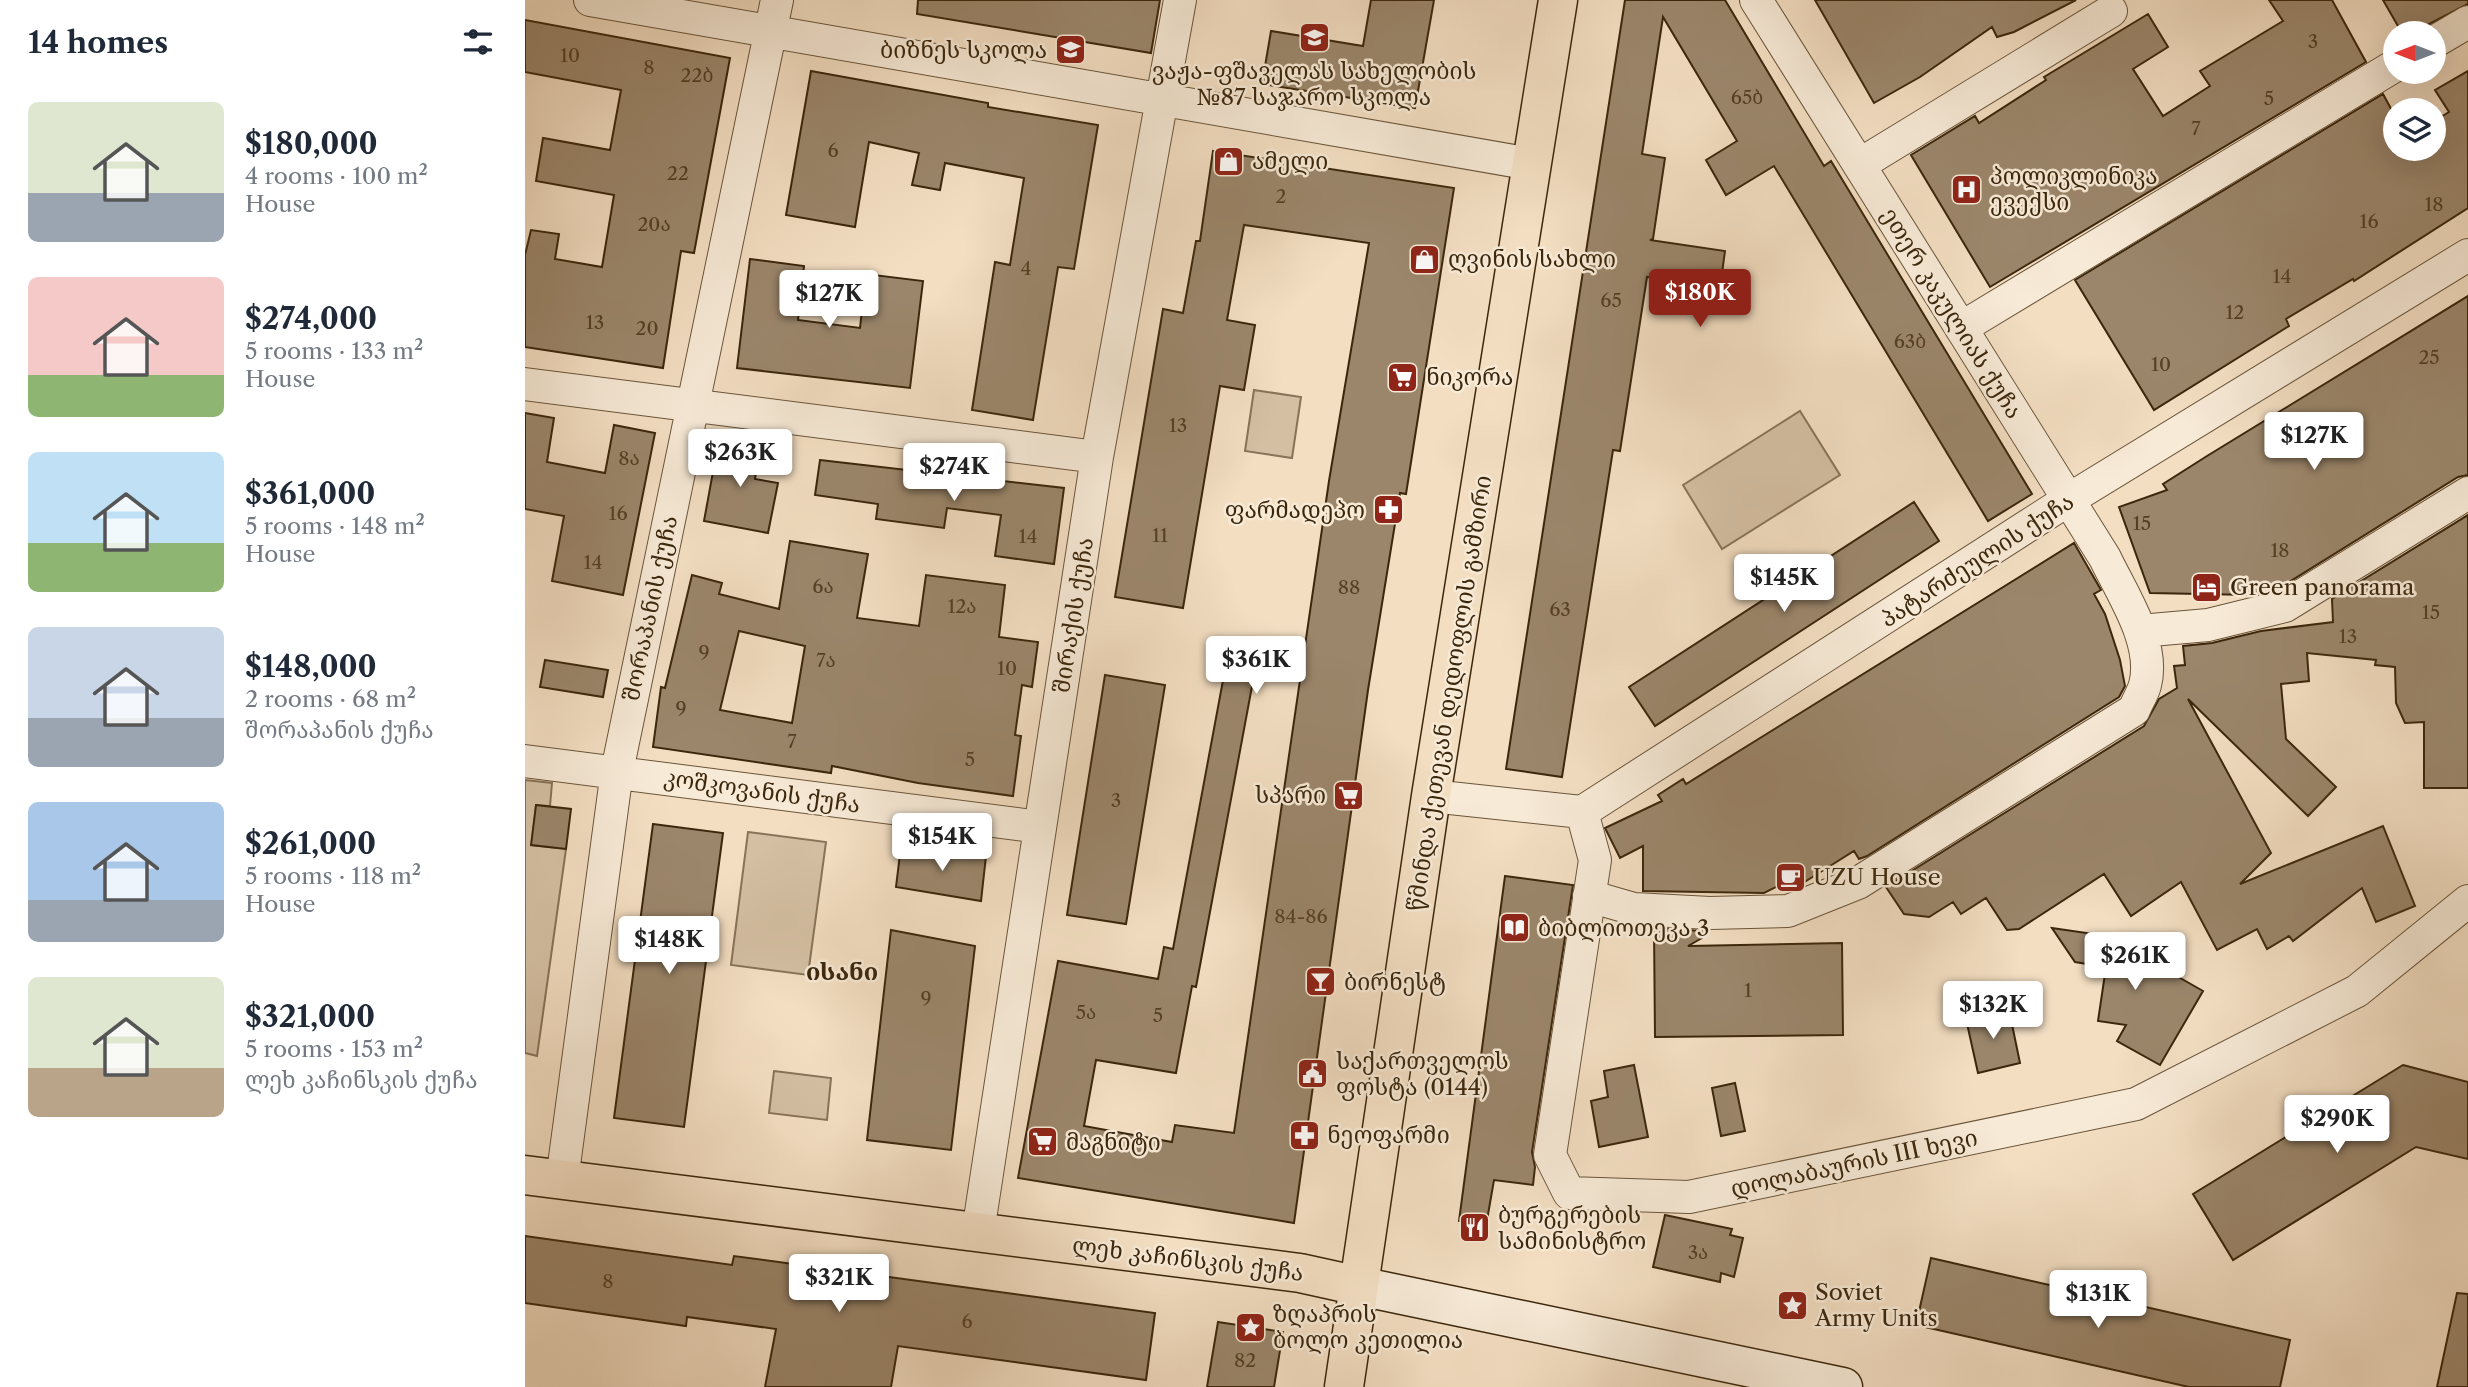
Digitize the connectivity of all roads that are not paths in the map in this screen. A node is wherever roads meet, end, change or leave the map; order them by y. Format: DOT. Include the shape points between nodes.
graph roads {
  1 [pos="590,0"];
  2 [pos="777,0"];
  3 [pos="1179,0"];
  4 [pos="1558,0"];
  5 [pos="1756,0"];
  6 [pos="2111,11"];
  7 [pos="2468,22"];
  8 [pos="771,32"];
  9 [pos="2447,34"];
  10 [pos="2383,73"];
  11 [pos="1160,100"];
  12 [pos="1531,164"];
  13 [pos="1859,165"];
  14 [pos="2468,255"];
  15 [pos="1961,328"];
  16 [pos="525,384"];
  17 [pos="692,405"];
  18 [pos="1097,457"];
  19 [pos="2468,493"];
  20 [pos="2068,500"];
  21 [pos="2140,631"];
  22 [pos="525,761"];
  23 [pos="617,771"];
  24 [pos="1431,796"];
  25 [pos="1581,812"];
  26 [pos="1040,827"];
  27 [pos="1590,896"];
  28 [pos="2468,901"];
  29 [pos="525,1175"];
  30 [pos="562,1180"];
  31 [pos="978,1232"];
  32 [pos="1359,1286"];
  33 [pos="1344,1387"];
  34 [pos="1843,1387"];
  1 -- 8 [label="street"];
  2 -- 8 [label="street, შორაპანის ქუჩა"];
  3 -- 11 [label="street, შირაქის ქუჩა"];
  4 -- 12 [label="main road, წმინდა ქეთევან დედოფლის გამზირი"];
  5 -- 13 [label="street, ეთერ კაკულიას ქუჩა"];
  6 -- 13 [label="street"];
  7 -- 9 [label="street"];
  8 -- 11 [label="street"];
  8 -- 17 [label="street, შორაპანის ქუჩა"];
  10 -- 15 [label="street"];
  11 -- 12 [label="street"];
  11 -- 18 [label="street, შირაქის ქუჩა"];
  12 -- 24 [label="main road, წმინდა ქეთევან დედოფლის გამზირი"];
  13 -- 15 [label="street, ეთერ კაკულიას ქუჩა"];
  14 -- 20 [label="street, პატარძეულის ქუჩა"];
  15 -- 20 [label="street, ეთერ კაკულიას ქუჩა"];
  16 -- 17 [label="street"];
  17 -- 18 [label="street"];
  17 -- 23 [label="street, შორაპანის ქუჩა"];
  18 -- 26 [label="street, შირაქის ქუჩა"];
  19 -- 21 [label="street" via="2285,606 2208,625"];
  20 -- 21 [label="street, ეთერ კაკულიას ქუჩა" via="2105,558"];
  20 -- 25 [label="street, პატარძეულის ქუჩა"];
  21 -- 27 [label="street, ეთერ კაკულიას ქუჩა" via="2148,661 2145,685 2134,709 1858,883 1788,911 1634,909"];
  22 -- 23 [label="street, კოშკოვანის ქუჩა"];
  23 -- 26 [label="street, კოშკოვანის ქუჩა"];
  23 -- 30 [label="street, შორაპანის ქუჩა"];
  24 -- 25 [label="street"];
  24 -- 32 [label="main road, წმინდა ქეთევან დედოფლის გამზირი"];
  25 -- 27 [label="street, დოლაბაურის III ხევი" via="1595,860"];
  26 -- 31 [label="street, შირაქის ქუჩა"];
  27 -- 28 [label="street, დოლაბაურის III ხევი" via="1550,1155 1569,1193 1689,1197 2136,1104 2357,991"];
  29 -- 30 [label="main road, ლეხ კაჩინსკის ქუჩა"];
  30 -- 31 [label="main road, ლეხ კაჩინსკის ქუჩა"];
  31 -- 32 [label="main road, ლეხ კაჩინსკის ქუჩა" via="1300,1273"];
  32 -- 33 [label="main road, წმინდა ქეთევან დედოფლის გამზირი"];
  32 -- 34 [label="main road, ლეხ კაჩინსკის ქუჩა"];
}
